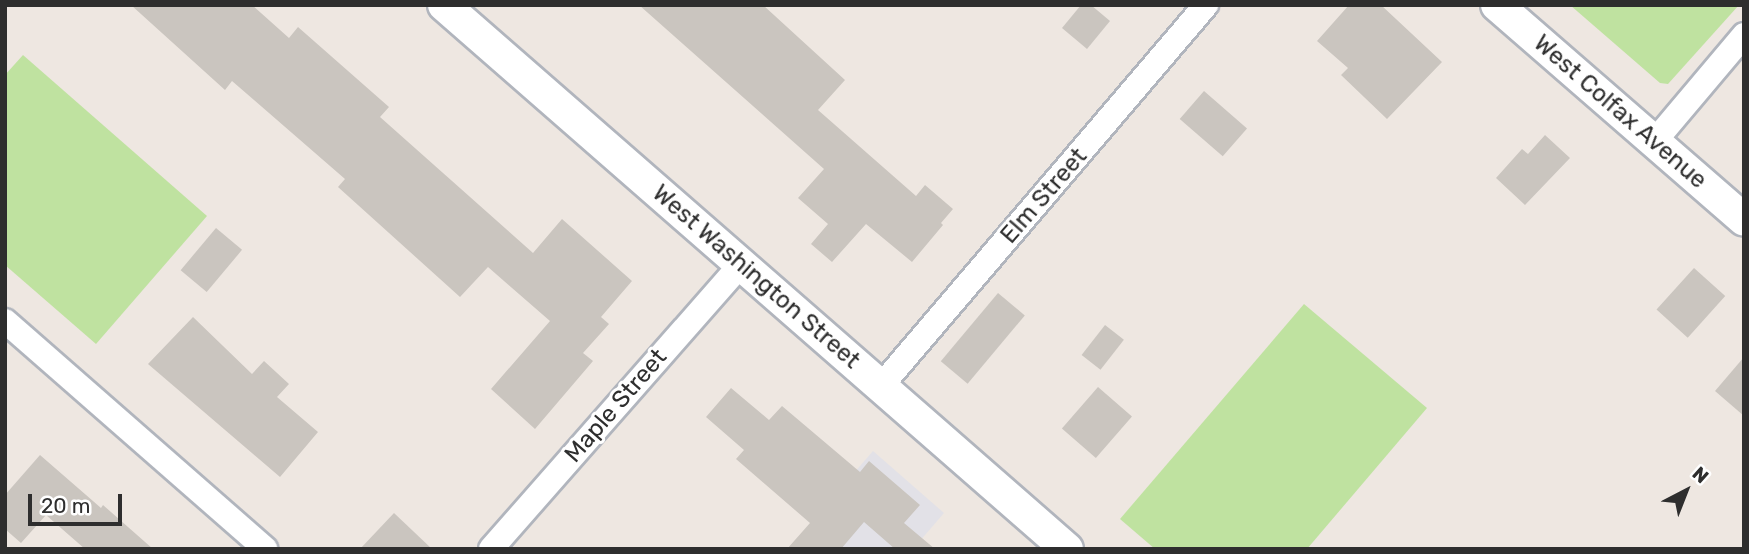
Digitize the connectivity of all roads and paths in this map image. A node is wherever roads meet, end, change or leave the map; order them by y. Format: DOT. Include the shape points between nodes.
graph roads {
  1 [pos="444,5"];
  2 [pos="1206,5"];
  3 [pos="1497,5"];
  4 [pos="1744,35"];
  5 [pos="1654,142"];
  6 [pos="1744,220"];
  7 [pos="741,264"];
  8 [pos="5,321"];
  9 [pos="881,386"];
  10 [pos="265,549"];
  11 [pos="491,549"];
  12 [pos="1067,549"];
  1 -- 7 [label="street, West Washington Street"];
  2 -- 9 [label="street, Elm Street"];
  3 -- 5 [label="street, West Colfax Avenue"];
  4 -- 5 [label="street"];
  5 -- 6 [label="street, West Colfax Avenue"];
  7 -- 9 [label="street, West Washington Street"];
  7 -- 11 [label="street, Maple Street"];
  8 -- 10 [label="street"];
  9 -- 12 [label="street, West Washington Street"];
}
